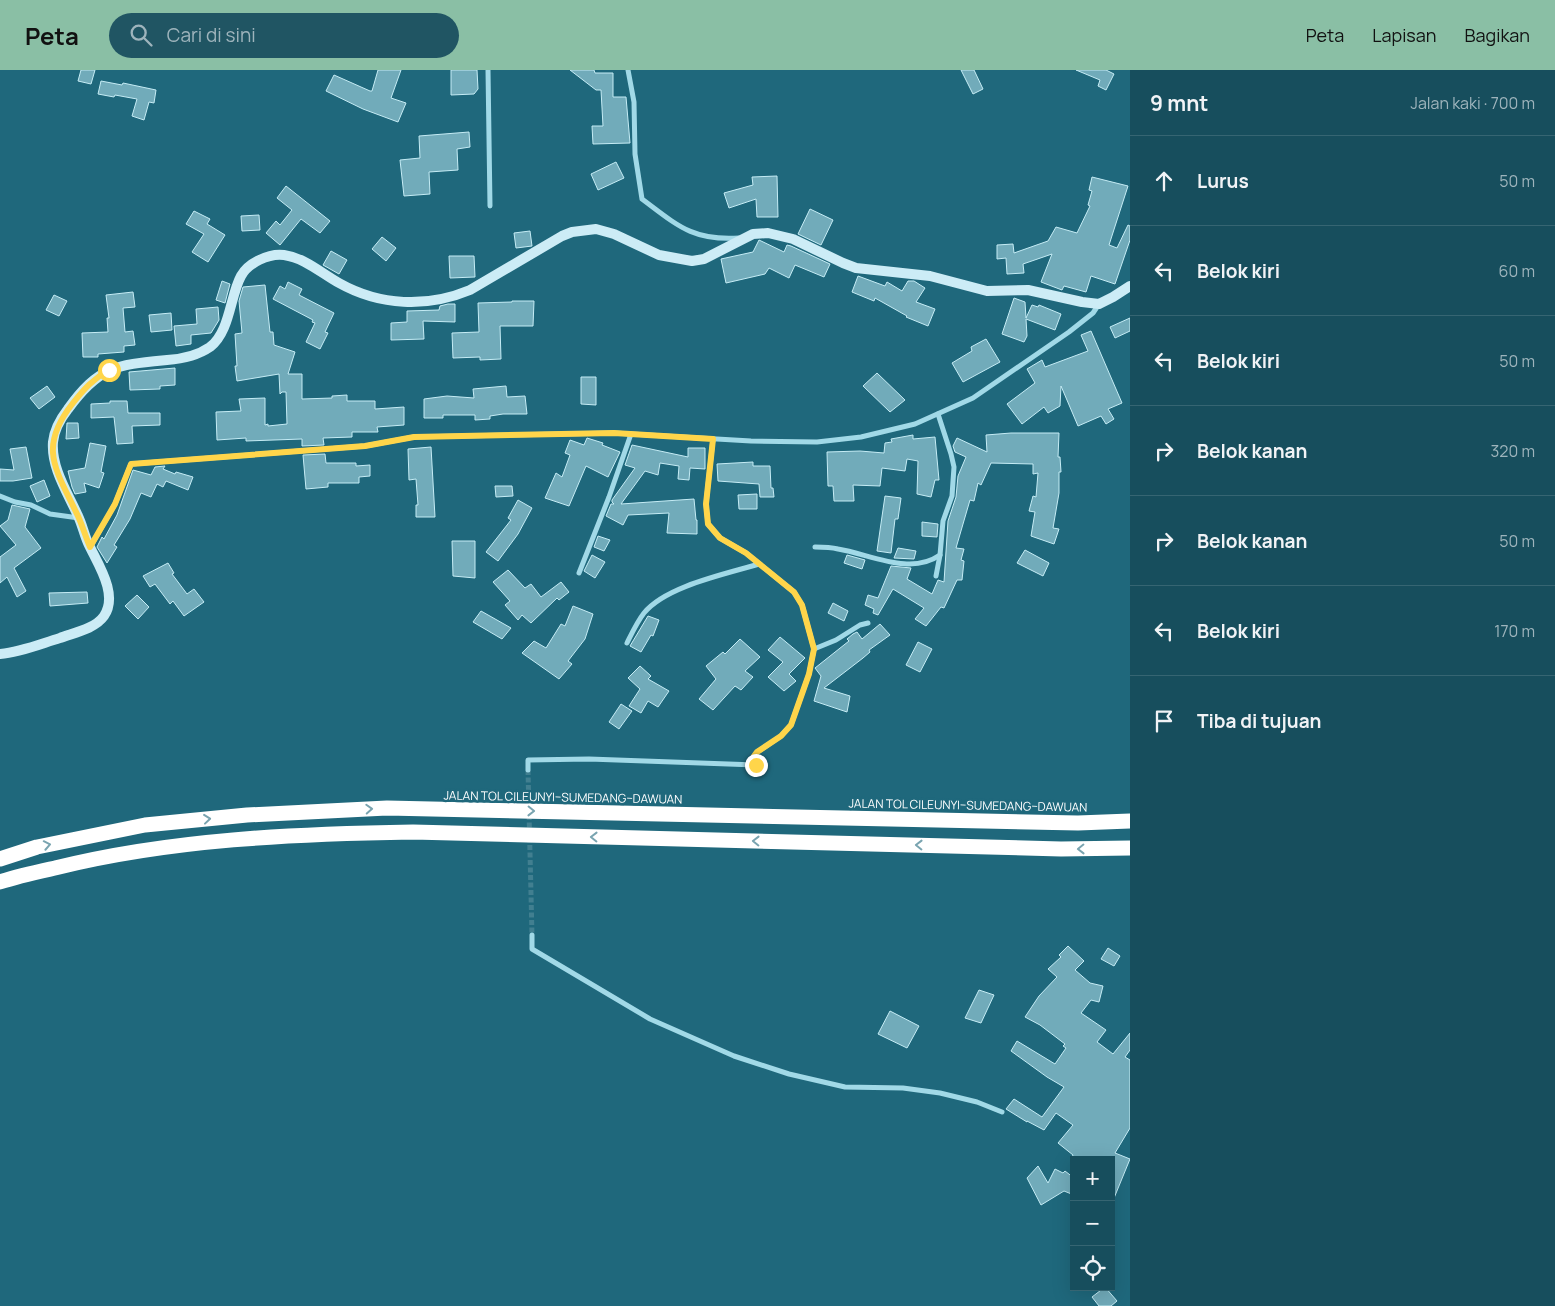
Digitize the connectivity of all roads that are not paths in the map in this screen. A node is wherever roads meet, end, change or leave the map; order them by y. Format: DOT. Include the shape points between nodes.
graph roads {
  1 [pos="488,70"];
  2 [pos="628,70"];
  3 [pos="490,206"];
  4 [pos="744,237"];
  5 [pos="1130,286"];
  6 [pos="1099,304"];
  7 [pos="938,414"];
  8 [pos="631,434"];
  9 [pos="713,439"];
  10 [pos="0,496"];
  11 [pos="80,518"];
  12 [pos="90,547"];
  13 [pos="815,547"];
  14 [pos="940,555"];
  15 [pos="759,564"];
  16 [pos="579,573"];
  17 [pos="936,576"];
  18 [pos="868,623"];
  19 [pos="627,643"];
  20 [pos="814,649"];
  21 [pos="0,654"];
  22 [pos="528,770"];
  23 [pos="1130,821"];
  24 [pos="1130,848"];
  25 [pos="0,859"];
  26 [pos="0,882"];
  27 [pos="532,935"];
  28 [pos="1002,1112"];
  1 -- 3 [label="street"];
  2 -- 4 [label="street" via="634,102 635,154 642,199 691,233 718,239"];
  4 -- 6 [label="main road" via="768,233 793,239 843,263 870,270 930,276 987,291 1028,290"];
  4 -- 11 [label="main road" via="711,256 692,261 660,255 596,229 572,232 470,290 431,302 366,295 284,255 260,260 241,276 228,318 211,347 180,359 109,370 86,386 67,410 58,426 52,449 57,471"];
  5 -- 6 [label="main road"];
  6 -- 7 [label="street" via="1069,332 973,398"];
  7 -- 9 [label="street" via="915,424 862,437 818,442"];
  7 -- 14 [label="street" via="954,467 952,496 943,520"];
  8 -- 9 [label="street"];
  8 -- 12 [label="street" via="414,437 365,446 131,464 115,504"];
  8 -- 16 [label="street"];
  9 -- 15 [label="street" via="706,504 708,524 720,538"];
  10 -- 11 [label="street" via="50,514"];
  11 -- 12 [label="main road"];
  12 -- 21 [label="main road" via="107,586 104,617 90,627 34,647"];
  13 -- 14 [label="street" via="839,549 890,562 921,562"];
  14 -- 17 [label="street"];
  15 -- 19 [label="street" via="682,588 656,600 643,614"];
  15 -- 20 [label="street" via="798,598"];
  18 -- 20 [label="street"];
  20 -- 22 [label="street" via="791,725 757,752 754,756 756,765 528,760"];
  25 -- 23 [label="highway, JALAN TOL CILEUNYI–SUMEDANG–DAWUAN, one-way" via="36,847 145,826 247,815 387,808"];
  24 -- 26 [label="highway, one-way" via="1061,849 413,832 338,834 160,848 87,860"];
  27 -- 28 [label="street" via="532,949 642,1014 734,1056 789,1074 845,1087 903,1088 940,1093"];
}
